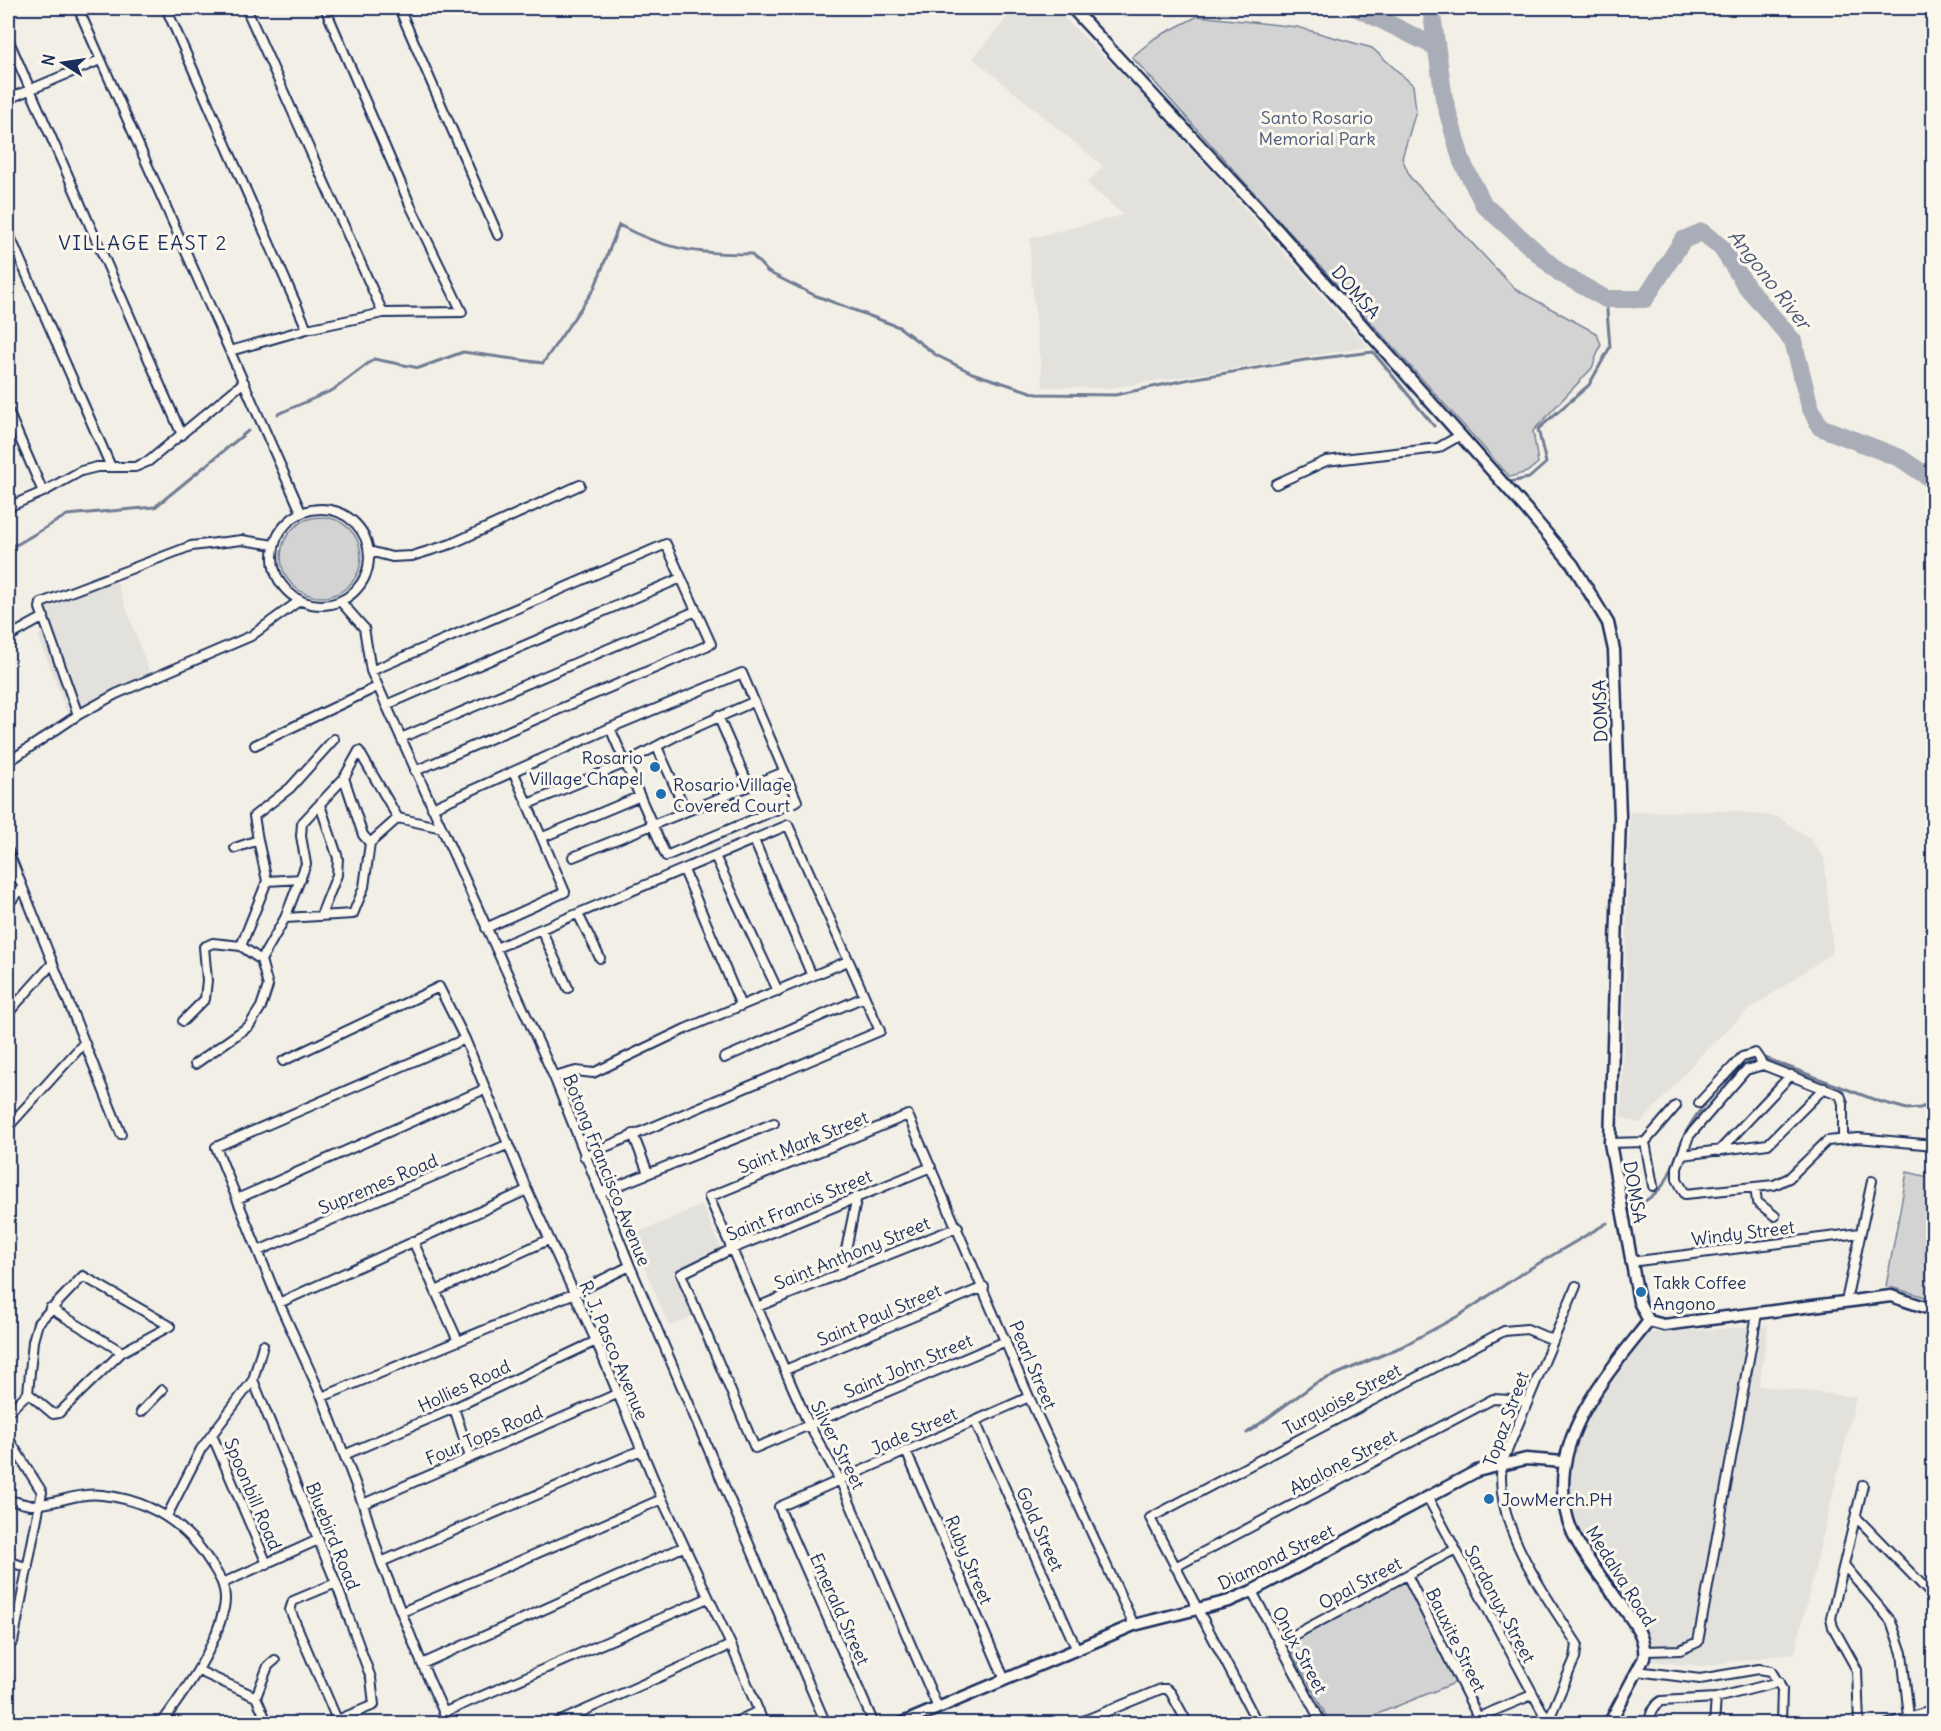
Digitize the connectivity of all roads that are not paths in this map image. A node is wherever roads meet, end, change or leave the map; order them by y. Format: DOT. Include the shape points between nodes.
graph roads {
  1 [pos="78,8"];
  2 [pos="166,8"];
  3 [pos="246,8"];
  4 [pos="325,8"];
  5 [pos="399,8"];
  6 [pos="1072,8"];
  7 [pos="8,39"];
  8 [pos="100,60"];
  9 [pos="29,89"];
  10 [pos="8,99"];
  11 [pos="8,232"];
  12 [pos="498,235"];
  13 [pos="383,313"];
  14 [pos="307,329"];
  15 [pos="230,351"];
  16 [pos="244,382"];
  17 [pos="8,411"];
  18 [pos="182,435"];
  19 [pos="1460,436"];
  20 [pos="111,467"];
  21 [pos="1276,484"];
  22 [pos="580,485"];
  23 [pos="43,492"];
  24 [pos="8,507"];
  25 [pos="301,512"];
  26 [pos="274,546"];
  27 [pos="369,551"];
  28 [pos="681,578"];
  29 [pos="298,601"];
  30 [pos="341,602"];
  31 [pos="696,611"];
  32 [pos="44,617"];
  33 [pos="8,637"];
  34 [pos="371,672"];
  35 [pos="377,687"];
  36 [pos="753,702"];
  37 [pos="386,705"];
  38 [pos="78,715"];
  39 [pos="718,717"];
  40 [pos="610,728"];
  41 [pos="401,738"];
  42 [pos="334,740"];
  43 [pos="255,745"];
  44 [pos="657,747"];
  45 [pos="8,762"];
  46 [pos="623,764"];
  47 [pos="416,771"];
  48 [pos="784,772"];
  49 [pos="514,773"];
  50 [pos="344,778"];
  51 [pos="749,786"];
  52 [pos="638,797"];
  53 [pos="528,804"];
  54 [pos="320,805"];
  55 [pos="432,808"];
  56 [pos="687,811"];
  57 [pos="398,818"];
  58 [pos="651,826"];
  59 [pos="441,828"];
  60 [pos="543,837"];
  61 [pos="258,840"];
  62 [pos="754,840"];
  63 [pos="370,843"];
  64 [pos="236,848"];
  65 [pos="8,850"];
  66 [pos="715,856"];
  67 [pos="573,857"];
  68 [pos="684,870"];
  69 [pos="301,879"];
  70 [pos="267,881"];
  71 [pos="22,888"];
  72 [pos="8,904"];
  73 [pos="578,914"];
  74 [pos="321,915"];
  75 [pos="285,918"];
  76 [pos="486,928"];
  77 [pos="541,929"];
  78 [pos="241,946"];
  79 [pos="496,948"];
  80 [pos="600,958"];
  81 [pos="261,960"];
  82 [pos="848,961"];
  83 [pos="52,964"];
  84 [pos="812,976"];
  85 [pos="568,988"];
  86 [pos="778,991"];
  87 [pos="864,996"];
  88 [pos="741,1006"];
  89 [pos="8,1013"];
  90 [pos="183,1021"];
  91 [pos="465,1039"];
  92 [pos="84,1044"];
  93 [pos="723,1058"];
  94 [pos="284,1061"];
  95 [pos="195,1064"];
  96 [pos="1763,1065"];
  97 [pos="1791,1075"];
  98 [pos="554,1077"];
  99 [pos="1824,1088"];
  100 [pos="485,1089"];
  101 [pos="1699,1103"];
  102 [pos="1676,1106"];
  103 [pos="908,1115"];
  104 [pos="774,1123"];
  105 [pos="8,1127"];
  106 [pos="121,1134"];
  107 [pos="633,1134"];
  108 [pos="1843,1138"];
  109 [pos="1645,1142"];
  110 [pos="1610,1143"];
  111 [pos="509,1144"];
  112 [pos="1934,1145"];
  113 [pos="1719,1151"];
  114 [pos="1682,1155"];
  115 [pos="584,1156"];
  116 [pos="931,1167"];
  117 [pos="648,1173"];
  118 [pos="1872,1180"];
  119 [pos="1653,1186"];
  120 [pos="1755,1187"];
  121 [pos="527,1191"];
  122 [pos="600,1193"];
  123 [pos="857,1196"];
  124 [pos="709,1197"];
  125 [pos="237,1199"];
  126 [pos="1775,1216"];
  127 [pos="958,1227"];
  128 [pos="1860,1233"];
  129 [pos="548,1240"];
  130 [pos="413,1241"];
  131 [pos="732,1250"];
  132 [pos="258,1251"];
  133 [pos="1630,1262"];
  134 [pos="630,1266"];
  135 [pos="841,1274"];
  136 [pos="1576,1286"];
  137 [pos="984,1287"];
  138 [pos="436,1291"];
  139 [pos="574,1293"];
  140 [pos="1846,1300"];
  141 [pos="279,1303"];
  142 [pos="757,1307"];
  143 [pos="50,1308"];
  144 [pos="1934,1310"];
  145 [pos="1757,1314"];
  146 [pos="1649,1321"];
  147 [pos="1553,1340"];
  148 [pos="458,1341"];
  149 [pos="596,1341"];
  150 [pos="1006,1341"];
  151 [pos="263,1345"];
  152 [pos="122,1352"];
  153 [pos="785,1370"];
  154 [pos="253,1380"];
  155 [pos="162,1390"];
  156 [pos="28,1393"];
  157 [pos="617,1394"];
  158 [pos="322,1397"];
  159 [pos="1029,1397"];
  160 [pos="1527,1401"];
  161 [pos="454,1408"];
  162 [pos="8,1412"];
  163 [pos="141,1412"];
  164 [pos="975,1421"];
  165 [pos="809,1425"];
  166 [pos="212,1435"];
  167 [pos="8,1438"];
  168 [pos="755,1448"];
  169 [pos="641,1450"];
  170 [pos="906,1451"];
  171 [pos="344,1455"];
  172 [pos="470,1457"];
  173 [pos="1563,1462"];
  174 [pos="1502,1463"];
  175 [pos="840,1480"];
  176 [pos="1863,1485"];
  177 [pos="1428,1498"];
  178 [pos="662,1499"];
  179 [pos="8,1500"];
  180 [pos="42,1503"];
  181 [pos="363,1504"];
  182 [pos="779,1507"];
  183 [pos="167,1516"];
  184 [pos="1856,1517"];
  185 [pos="318,1540"];
  186 [pos="683,1547"];
  187 [pos="1454,1550"];
  188 [pos="8,1561"];
  189 [pos="381,1562"];
  190 [pos="267,1564"];
  191 [pos="1845,1566"];
  192 [pos="1175,1567"];
  193 [pos="28,1568"];
  194 [pos="1407,1575"];
  195 [pos="224,1583"];
  196 [pos="336,1583"];
  197 [pos="1252,1591"];
  198 [pos="1934,1597"];
  199 [pos="708,1598"];
  200 [pos="1196,1609"];
  201 [pos="402,1612"];
  202 [pos="1134,1625"];
  203 [pos="13,1641"];
  204 [pos="1279,1643"];
  205 [pos="731,1645"];
  206 [pos="1077,1650"];
  207 [pos="1645,1651"];
  208 [pos="274,1660"];
  209 [pos="422,1664"];
  210 [pos="199,1671"];
  211 [pos="1637,1671"];
  212 [pos="1005,1680"];
  213 [pos="1779,1682"];
  214 [pos="1532,1695"];
  215 [pos="256,1697"];
  216 [pos="1716,1698"];
  217 [pos="938,1708"];
  218 [pos="1934,1710"];
  219 [pos="759,1711"];
  220 [pos="445,1713"];
  221 [pos="1909,1717"];
  222 [pos="1478,1718"];
  223 [pos="338,1721"];
  224 [pos="165,1722"];
  225 [pos="1547,1723"];
  226 [pos="268,1724"];
  227 [pos="450,1724"];
  228 [pos="554,1724"];
  229 [pos="731,1724"];
  230 [pos="764,1724"];
  231 [pos="826,1724"];
  232 [pos="874,1724"];
  233 [pos="900,1724"];
  234 [pos="1076,1724"];
  235 [pos="1188,1724"];
  236 [pos="1258,1724"];
  237 [pos="1322,1724"];
  238 [pos="1462,1724"];
  239 [pos="1609,1724"];
  240 [pos="1648,1724"];
  241 [pos="1714,1724"];
  242 [pos="1781,1724"];
  243 [pos="1859,1724"];
  244 [pos="1888,1724"];
  1 -- 8 [label="street"];
  2 -- 14 [label="street"];
  3 -- 13 [label="street"];
  4 -- 13 [label="street" via="411,207 462,312"];
  5 -- 12 [label="street"];
  6 -- 19 [label="main road, DOMSA" via="1270,221"];
  7 -- 9 [label="street"];
  8 -- 9 [label="street"];
  8 -- 15 [label="street"];
  9 -- 10 [label="street"];
  9 -- 18 [label="street"];
  11 -- 20 [label="street"];
  13 -- 14 [label="street"];
  14 -- 15 [label="street"];
  15 -- 16 [label="street"];
  16 -- 18 [label="street"];
  16 -- 25 [label="street"];
  17 -- 23 [label="street"];
  18 -- 20 [label="street" via="149,461 135,467"];
  19 -- 21 [label="street" via="1438,448 1326,461"];
  19 -- 110 [label="main road, DOMSA" via="1573,565 1592,592 1612,635 1620,816"];
  20 -- 23 [label="street" via="81,471"];
  22 -- 27 [label="street" via="451,544 392,557"];
  23 -- 24 [label="street"];
  25 -- 26 [label="street" via="283,526"];
  25 -- 27 [label="street" via="319,508 343,513 361,528"];
  26 -- 29 [label="street" via="273,567 282,586"];
  26 -- 32 [label="street" via="242,540 191,546 41,603"];
  27 -- 30 [label="street" via="366,576 356,591"];
  28 -- 31 [label="street"];
  28 -- 34 [label="street" via="666,544"];
  28 -- 37 [label="street"];
  29 -- 30 [label="street" via="323,606"];
  29 -- 38 [label="street" via="251,636 116,694"];
  30 -- 34 [label="street, Botong Francisco Avenue" via="364,628"];
  31 -- 41 [label="street"];
  31 -- 47 [label="street" via="711,644"];
  32 -- 33 [label="street"];
  32 -- 38 [label="street"];
  34 -- 35 [label="street, Botong Francisco Avenue"];
  35 -- 37 [label="street, Botong Francisco Avenue"];
  35 -- 43 [label="street"];
  36 -- 39 [label="street"];
  36 -- 40 [label="street" via="742,673"];
  36 -- 48 [label="street"];
  37 -- 41 [label="street, Botong Francisco Avenue"];
  38 -- 45 [label="street"];
  39 -- 44 [label="street"];
  39 -- 51 [label="street"];
  40 -- 46 [label="street"];
  40 -- 49 [label="street"];
  41 -- 47 [label="street, Botong Francisco Avenue"];
  42 -- 61 [label="street" via="290,788 254,816"];
  44 -- 46 [label="street"];
  44 -- 56 [label="street"];
  46 -- 52 [label="street"];
  46 -- 53 [label="street"];
  47 -- 55 [label="street, Botong Francisco Avenue"];
  48 -- 51 [label="street"];
  48 -- 58 [label="street" via="797,801 666,856"];
  49 -- 53 [label="street"];
  49 -- 55 [label="street"];
  50 -- 54 [label="street"];
  50 -- 57 [label="street" via="359,752"];
  50 -- 63 [label="street" via="363,835"];
  51 -- 56 [label="street"];
  52 -- 58 [label="street"];
  52 -- 60 [label="street"];
  53 -- 60 [label="street"];
  54 -- 69 [label="street" via="302,824 306,864"];
  54 -- 74 [label="street" via="338,858 337,875"];
  55 -- 59 [label="street, Botong Francisco Avenue"];
  56 -- 58 [label="street"];
  57 -- 59 [label="street"];
  57 -- 63 [label="street"];
  58 -- 67 [label="street"];
  59 -- 76 [label="street, Botong Francisco Avenue"];
  60 -- 76 [label="street" via="565,892"];
  61 -- 64 [label="street"];
  61 -- 70 [label="street"];
  62 -- 66 [label="street"];
  62 -- 82 [label="street" via="788,825"];
  62 -- 84 [label="street"];
  63 -- 74 [label="street" via="364,887 353,914"];
  65 -- 71 [label="street"];
  66 -- 68 [label="street"];
  66 -- 86 [label="street"];
  68 -- 73 [label="street"];
  68 -- 88 [label="street"];
  69 -- 70 [label="street"];
  69 -- 75 [label="street"];
  70 -- 78 [label="street"];
  71 -- 72 [label="street"];
  71 -- 83 [label="street"];
  73 -- 77 [label="street"];
  73 -- 80 [label="street"];
  74 -- 75 [label="street"];
  75 -- 81 [label="street"];
  76 -- 79 [label="street, Botong Francisco Avenue"];
  77 -- 79 [label="street"];
  77 -- 85 [label="street"];
  78 -- 81 [label="street"];
  78 -- 90 [label="street" via="213,943 204,947 205,999"];
  79 -- 98 [label="street, Botong Francisco Avenue"];
  81 -- 95 [label="street" via="268,986 249,1026"];
  82 -- 84 [label="street"];
  82 -- 87 [label="street"];
  83 -- 89 [label="street"];
  83 -- 92 [label="street"];
  84 -- 86 [label="street"];
  86 -- 88 [label="street"];
  87 -- 93 [label="street"];
  87 -- 107 [label="street" via="880,1031"];
  88 -- 98 [label="street" via="593,1073 576,1071"];
  91 -- 94 [label="street, R. J. Pasco Avenue" via="439,987"];
  91 -- 100 [label="street, R. J. Pasco Avenue"];
  91 -- 125 [label="street" via="216,1147"];
  92 -- 105 [label="street"];
  92 -- 106 [label="street"];
  96 -- 97 [label="street"];
  96 -- 101 [label="street" via="1755,1053 1742,1057"];
  96 -- 114 [label="street" via="1746,1070 1689,1136"];
  97 -- 99 [label="street"];
  97 -- 113 [label="street"];
  98 -- 115 [label="street, Botong Francisco Avenue"];
  99 -- 108 [label="street" via="1840,1095"];
  99 -- 113 [label="street" via="1768,1144"];
  100 -- 111 [label="street, R. J. Pasco Avenue"];
  100 -- 125 [label="street"];
  102 -- 109 [label="street"];
  103 -- 116 [label="street, Pearl Street"];
  103 -- 124 [label="street, Saint Mark Street"];
  104 -- 117 [label="street"];
  107 -- 115 [label="street"];
  107 -- 117 [label="street"];
  108 -- 112 [label="street"];
  108 -- 120 [label="street" via="1827,1141 1789,1178"];
  109 -- 110 [label="street"];
  109 -- 119 [label="street"];
  110 -- 133 [label="main road, DOMSA"];
  111 -- 121 [label="street, R. J. Pasco Avenue"];
  111 -- 132 [label="street, Supremes Road"];
  113 -- 114 [label="street"];
  114 -- 120 [label="street" via="1677,1179 1685,1194"];
  115 -- 122 [label="street, Botong Francisco Avenue"];
  116 -- 123 [label="street, Saint Francis Street"];
  116 -- 127 [label="street, Pearl Street"];
  117 -- 122 [label="street"];
  118 -- 128 [label="street"];
  120 -- 126 [label="street" via="1757,1202"];
  121 -- 129 [label="street, R. J. Pasco Avenue"];
  121 -- 130 [label="street"];
  122 -- 134 [label="street, Botong Francisco Avenue"];
  123 -- 131 [label="street, Saint Francis Street"];
  123 -- 135 [label="street"];
  124 -- 131 [label="street, Silver Street"];
  125 -- 132 [label="street"];
  127 -- 135 [label="street, Saint Anthony Street"];
  127 -- 137 [label="street, Pearl Street"];
  128 -- 133 [label="street, Windy Street"];
  128 -- 140 [label="street"];
  129 -- 138 [label="street"];
  129 -- 139 [label="street, R. J. Pasco Avenue"];
  130 -- 138 [label="street"];
  130 -- 141 [label="street"];
  131 -- 142 [label="street, Silver Street"];
  131 -- 168 [label="street, Saint Francis Street" via="681,1274"];
  132 -- 141 [label="street"];
  133 -- 146 [label="main road, DOMSA" via="1639,1302"];
  134 -- 139 [label="street"];
  134 -- 231 [label="street, Botong Francisco Avenue"];
  135 -- 142 [label="street, Saint Anthony Street"];
  136 -- 147 [label="street, Topaz Street"];
  137 -- 150 [label="street, Pearl Street"];
  137 -- 153 [label="street, Saint Paul Street"];
  138 -- 148 [label="street"];
  139 -- 148 [label="street"];
  139 -- 149 [label="street, R. J. Pasco Avenue"];
  140 -- 144 [label="main road" via="1891,1296"];
  140 -- 145 [label="main road"];
  141 -- 158 [label="street"];
  142 -- 153 [label="street, Silver Street"];
  143 -- 152 [label="street"];
  143 -- 152 [label="street" via="83,1276 170,1326"];
  143 -- 156 [label="street" via="38,1323 33,1341"];
  145 -- 146 [label="main road" via="1664,1325"];
  145 -- 207 [label="street" via="1698,1642 1680,1650"];
  146 -- 173 [label="main road, Medalva Road" via="1598,1386"];
  147 -- 160 [label="street, Topaz Street"];
  147 -- 192 [label="street, Turquoise Street" via="1527,1329 1504,1331 1150,1518"];
  148 -- 158 [label="street"];
  149 -- 157 [label="street, R. J. Pasco Avenue"];
  149 -- 161 [label="street, Hollies Road"];
  150 -- 159 [label="street, Pearl Street"];
  150 -- 165 [label="street, Saint John Street"];
  151 -- 154 [label="street"];
  152 -- 156 [label="street" via="59,1413 46,1410"];
  153 -- 165 [label="street, Silver Street"];
  154 -- 166 [label="street"];
  154 -- 185 [label="street, Bluebird Road"];
  155 -- 163 [label="street"];
  156 -- 162 [label="street"];
  157 -- 169 [label="street, R. J. Pasco Avenue"];
  157 -- 172 [label="street, Four Tops Road"];
  158 -- 171 [label="street"];
  159 -- 164 [label="street, Jade Street"];
  159 -- 202 [label="street, Pearl Street"];
  160 -- 174 [label="street, Topaz Street"];
  160 -- 192 [label="street, Abalone Street" via="1493,1399"];
  161 -- 171 [label="street, Hollies Road"];
  161 -- 172 [label="street"];
  164 -- 170 [label="street, Jade Street"];
  164 -- 206 [label="street, Gold Street"];
  165 -- 168 [label="street, Saint John Street"];
  165 -- 175 [label="street, Silver Street"];
  166 -- 183 [label="street" via="189,1469"];
  166 -- 190 [label="street, Spoonbill Road"];
  167 -- 180 [label="street" via="42,1492"];
  169 -- 178 [label="street, R. J. Pasco Avenue"];
  169 -- 189 [label="street"];
  170 -- 175 [label="street, Jade Street"];
  170 -- 212 [label="street, Ruby Street"];
  171 -- 181 [label="street"];
  172 -- 181 [label="street, Four Tops Road"];
  173 -- 174 [label="main road, Diamond Street" via="1526,1459"];
  173 -- 207 [label="main road, Medalva Road" via="1562,1486 1568,1520 1578,1542 1641,1633"];
  174 -- 177 [label="main road, Diamond Street" via="1477,1471"];
  174 -- 225 [label="street, Topaz Street" via="1499,1485 1519,1546 1531,1573 1577,1644 1575,1659"];
  175 -- 182 [label="street, Jade Street"];
  175 -- 217 [label="street, Silver Street"];
  176 -- 184 [label="street"];
  177 -- 187 [label="street, Sardonyx Street"];
  177 -- 197 [label="main road, Diamond Street"];
  178 -- 186 [label="street, R. J. Pasco Avenue"];
  178 -- 201 [label="street"];
  179 -- 180 [label="street" via="29,1505"];
  180 -- 183 [label="street" via="101,1495"];
  180 -- 193 [label="street"];
  181 -- 189 [label="street"];
  182 -- 232 [label="street, Emerald Street"];
  183 -- 195 [label="street" via="186,1530"];
  184 -- 191 [label="street"];
  184 -- 198 [label="street"];
  185 -- 190 [label="street"];
  185 -- 196 [label="street, Bluebird Road"];
  186 -- 199 [label="street, R. J. Pasco Avenue"];
  186 -- 209 [label="street"];
  187 -- 194 [label="street, Opal Street"];
  187 -- 214 [label="street, Sardonyx Street"];
  188 -- 193 [label="street"];
  189 -- 201 [label="street"];
  190 -- 195 [label="street"];
  191 -- 221 [label="street" via="1892,1622 1902,1653"];
  191 -- 243 [label="street" via="1831,1618 1857,1670"];
  192 -- 200 [label="street"];
  193 -- 203 [label="street"];
  194 -- 204 [label="street, Opal Street"];
  194 -- 222 [label="street, Bauxite Street"];
  195 -- 210 [label="street" via="224,1607"];
  196 -- 223 [label="street, Bluebird Road" via="371,1677 374,1705"];
  196 -- 223 [label="street" via="293,1601 290,1610"];
  197 -- 200 [label="main road, Diamond Street"];
  197 -- 204 [label="street, Onyx Street"];
  199 -- 205 [label="street, R. J. Pasco Avenue"];
  199 -- 220 [label="street"];
  200 -- 202 [label="main road, Diamond Street"];
  200 -- 236 [label="street"];
  201 -- 209 [label="street"];
  202 -- 206 [label="main road, Diamond Street"];
  204 -- 237 [label="street, Onyx Street"];
  205 -- 219 [label="street, R. J. Pasco Avenue"];
  205 -- 228 [label="street"];
  206 -- 212 [label="main road, Diamond Street"];
  207 -- 211 [label="main road, Medalva Road"];
  208 -- 215 [label="street"];
  209 -- 220 [label="street"];
  210 -- 215 [label="street"];
  210 -- 224 [label="street"];
  211 -- 213 [label="street" via="1700,1679 1766,1669"];
  211 -- 239 [label="main road, Medalva Road"];
  212 -- 217 [label="main road, Diamond Street"];
  213 -- 216 [label="street"];
  213 -- 242 [label="street"];
  214 -- 222 [label="street"];
  214 -- 225 [label="street, Sardonyx Street"];
  215 -- 226 [label="street"];
  216 -- 240 [label="street" via="1661,1701"];
  216 -- 241 [label="street"];
  217 -- 233 [label="main road, Diamond Street"];
  218 -- 221 [label="street"];
  219 -- 229 [label="street"];
  219 -- 230 [label="street, R. J. Pasco Avenue"];
  220 -- 227 [label="street"];
  221 -- 244 [label="street"];
  222 -- 238 [label="street"];
  234 -- 235 [label="street" via="1161,1689 1167,1689"];
}
